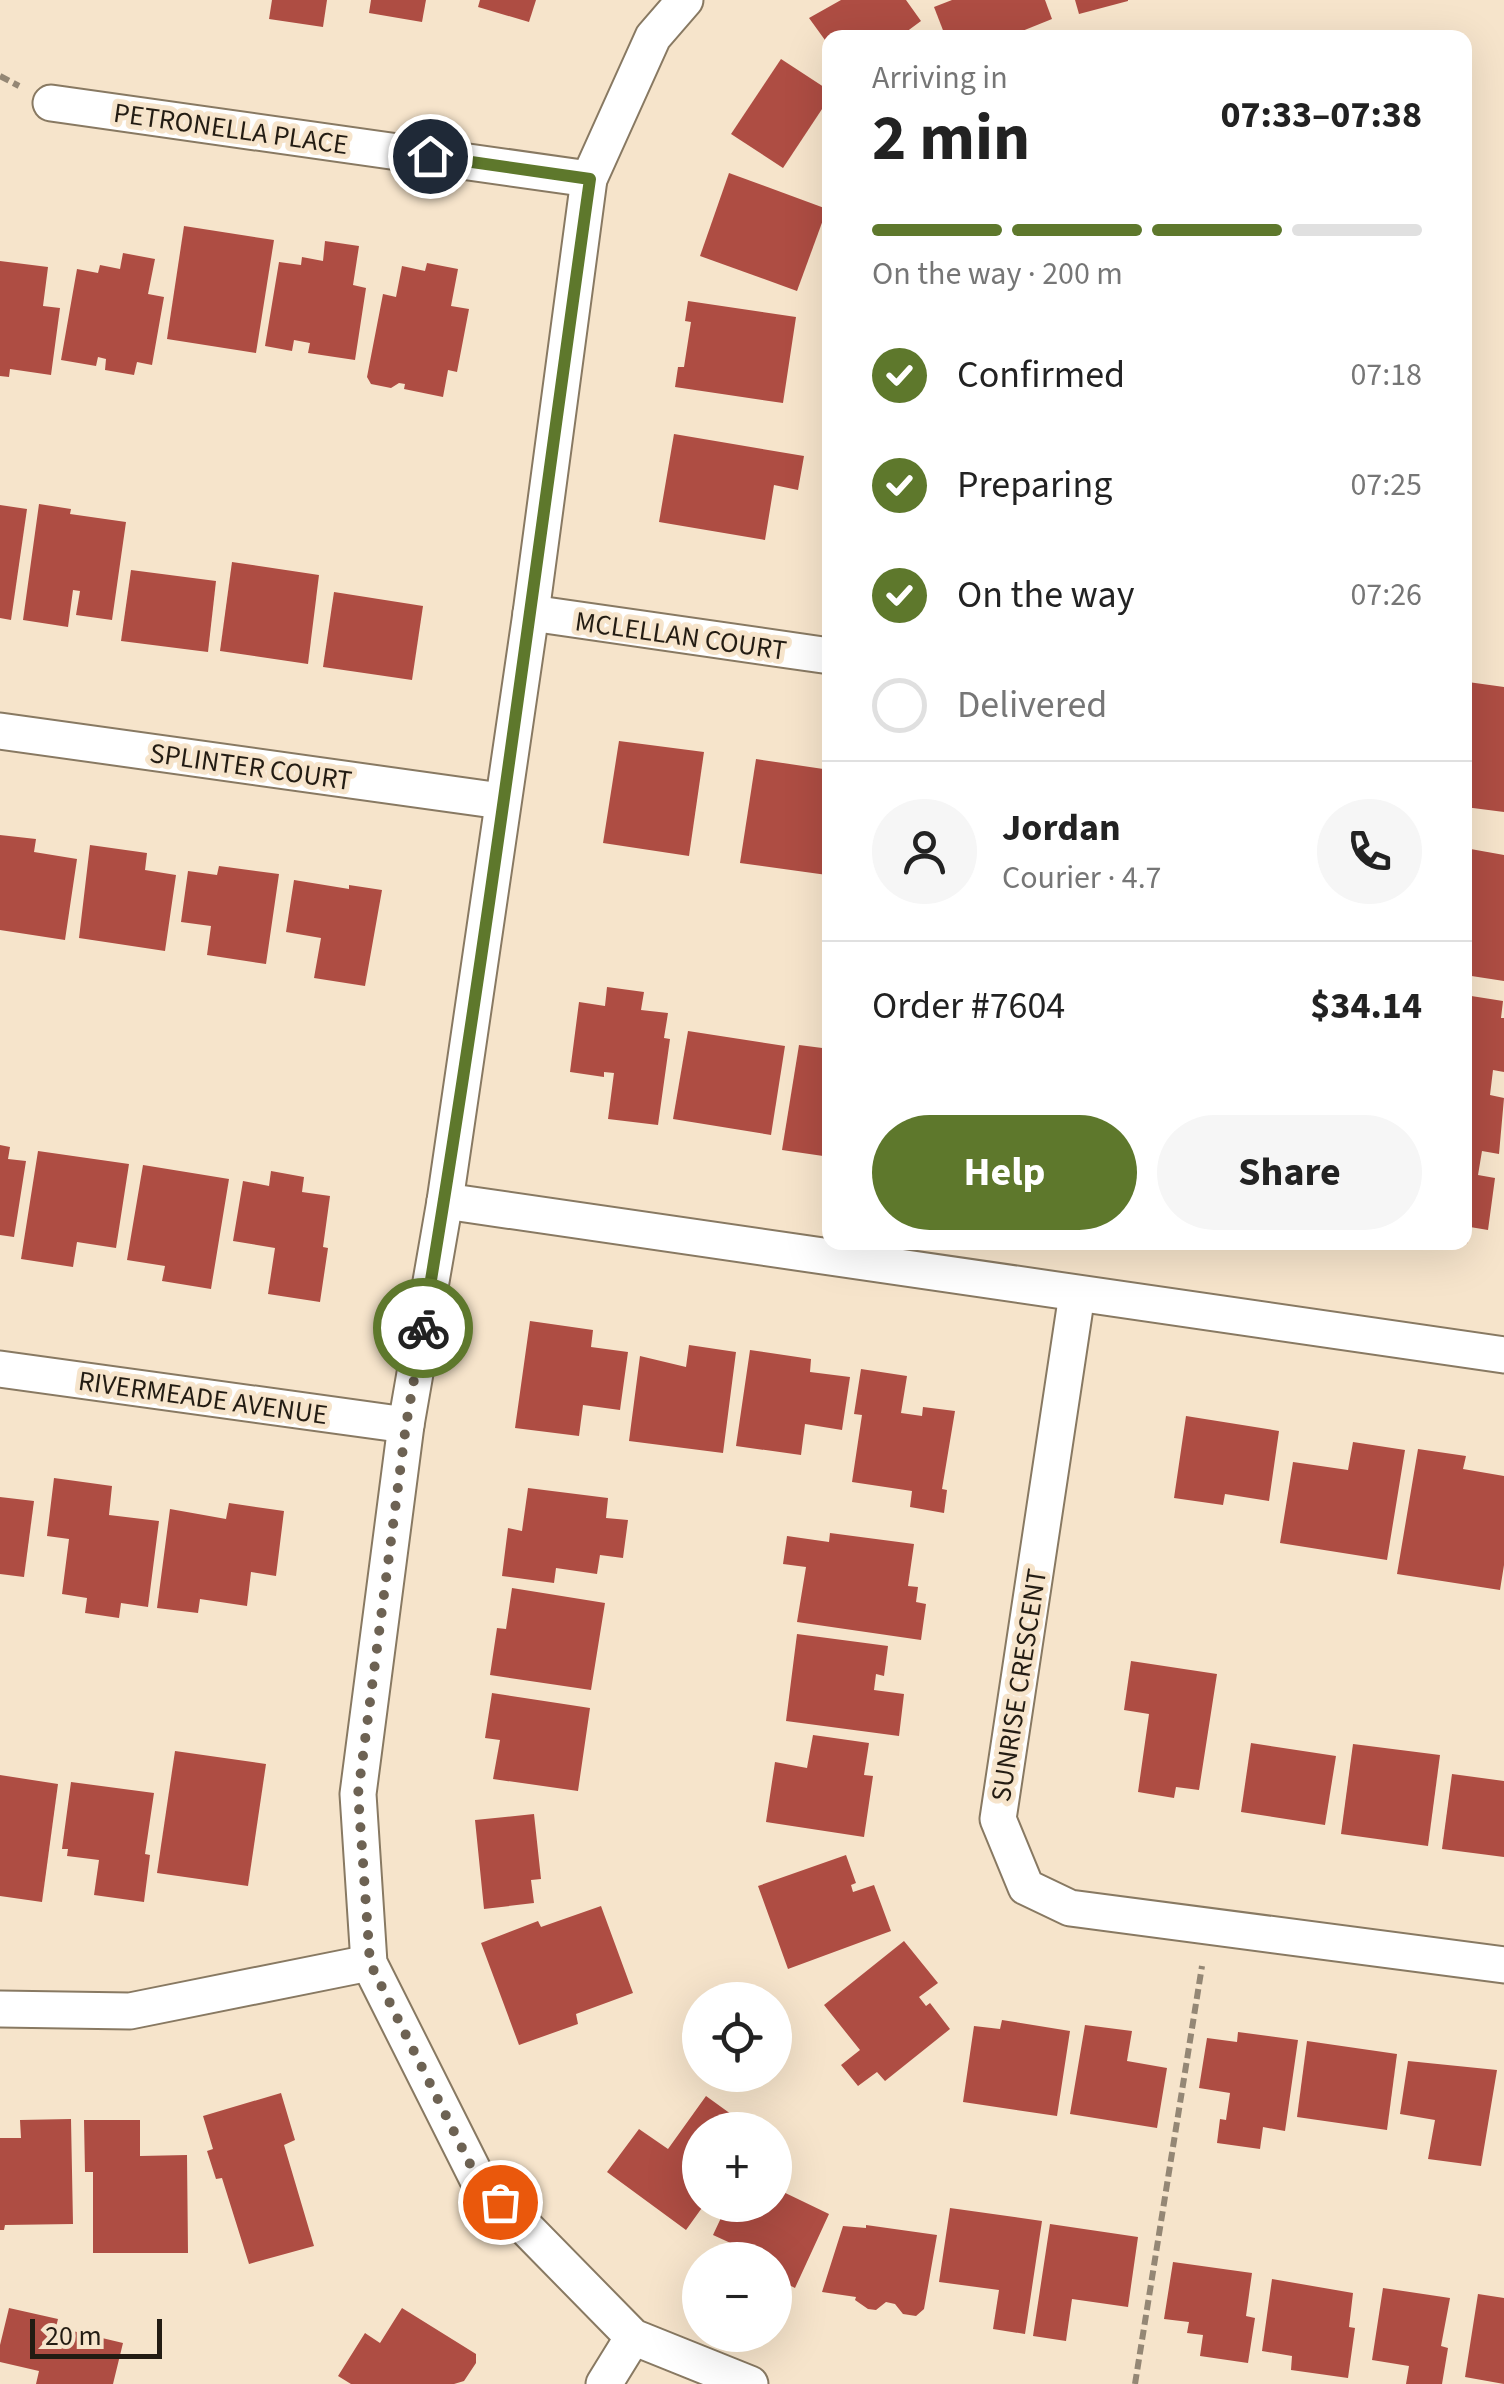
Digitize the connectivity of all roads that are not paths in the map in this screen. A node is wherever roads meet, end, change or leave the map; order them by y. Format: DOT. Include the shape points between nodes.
graph roads {
  1 [pos="685,0"];
  2 [pos="51,103"];
  3 [pos="590,179"];
  4 [pos="531,613"];
  5 [pos="822,655"];
  6 [pos="0,731"];
  7 [pos="501,801"];
  8 [pos="445,1201"];
  9 [pos="1077,1294"];
  10 [pos="1504,1355"];
  11 [pos="0,1369"];
  12 [pos="406,1425"];
  13 [pos="370,1963"];
  14 [pos="1504,1966"];
  15 [pos="0,2009"];
  16 [pos="633,2337"];
  17 [pos="604,2384"];
  18 [pos="750,2384"];
  1 -- 3 [label="street" via="653,38"];
  2 -- 3 [label="street, PETRONELLA PLACE"];
  3 -- 4 [label="street"];
  4 -- 5 [label="street, MCLELLAN COURT"];
  4 -- 7 [label="street"];
  6 -- 7 [label="street, SPLINTER COURT"];
  7 -- 8 [label="street"];
  8 -- 9 [label="street"];
  8 -- 12 [label="street"];
  9 -- 10 [label="street"];
  9 -- 14 [label="street, SUNRISE CRESCENT" via="998,1818 1026,1887 1070,1908"];
  11 -- 12 [label="street, RIVERMEADE AVENUE"];
  12 -- 13 [label="street" via="358,1794"];
  13 -- 15 [label="street" via="130,2011"];
  13 -- 16 [label="street" via="477,2178"];
  16 -- 17 [label="street"];
  16 -- 18 [label="street"];
}
